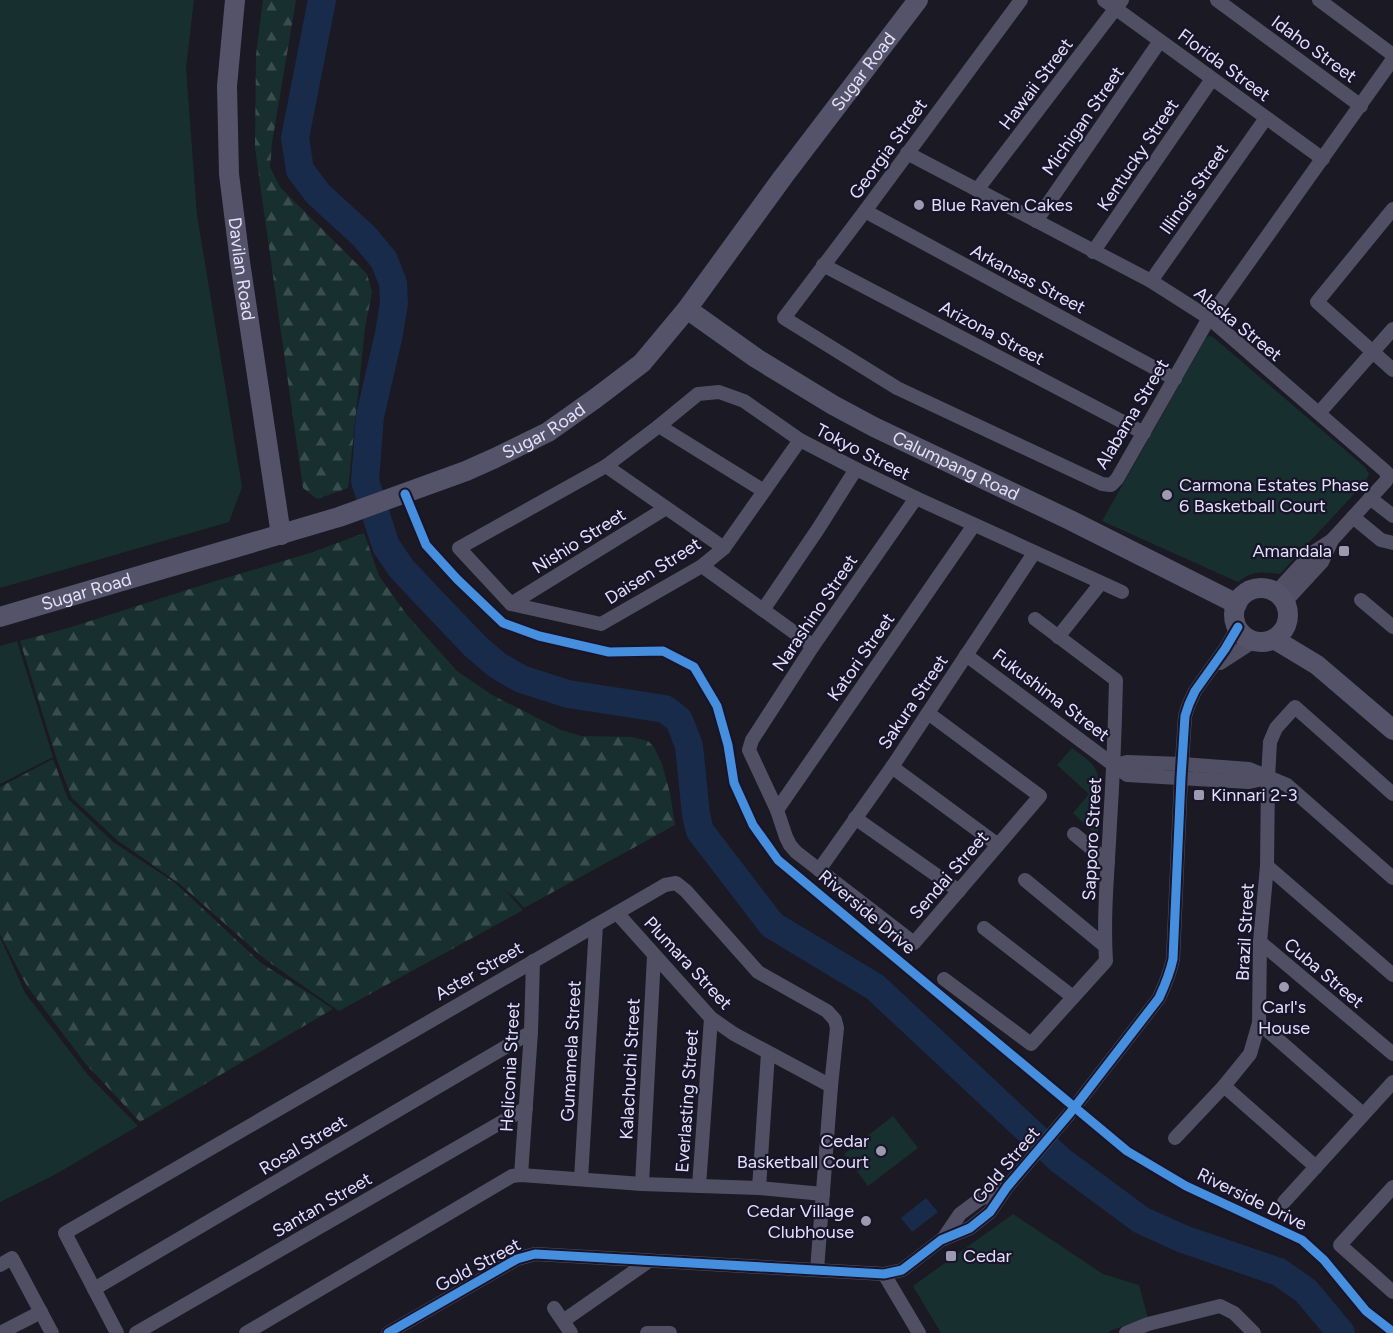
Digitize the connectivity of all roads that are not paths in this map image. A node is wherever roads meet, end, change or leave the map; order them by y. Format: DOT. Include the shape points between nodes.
graph roads {
  1 [pos="235,0"];
  2 [pos="918,0"];
  3 [pos="1021,0"];
  4 [pos="1104,0"];
  5 [pos="1217,0"];
  6 [pos="1319,0"];
  7 [pos="1119,4"];
  8 [pos="1160,41"];
  9 [pos="1393,57"];
  10 [pos="1212,79"];
  11 [pos="1360,106"];
  12 [pos="1266,118"];
  13 [pos="907,153"];
  14 [pos="1323,159"];
  15 [pos="977,190"];
  16 [pos="1393,209"];
  17 [pos="865,211"];
  18 [pos="1035,221"];
  19 [pos="1094,252"];
  20 [pos="823,265"];
  21 [pos="1151,281"];
  22 [pos="687,309"];
  23 [pos="784,318"];
  24 [pos="1209,318"];
  25 [pos="1393,329"];
  26 [pos="1374,352"];
  27 [pos="1393,370"];
  28 [pos="1175,379"];
  29 [pos="1319,414"];
  30 [pos="659,426"];
  31 [pos="1144,433"];
  32 [pos="800,440"];
  33 [pos="606,466"];
  34 [pos="856,469"];
  35 [pos="764,491"];
  36 [pos="916,498"];
  37 [pos="1370,498"];
  38 [pos="666,508"];
  39 [pos="1393,516"];
  40 [pos="1353,517"];
  41 [pos="974,525"];
  42 [pos="281,536"];
  43 [pos="1393,543"];
  44 [pos="724,548"];
  45 [pos="1034,553"];
  46 [pos="702,566"];
  47 [pos="1101,583"];
  48 [pos="1122,592"];
  49 [pos="1280,597"];
  50 [pos="1361,600"];
  51 [pos="511,604"];
  52 [pos="1237,604"];
  53 [pos="763,609"];
  54 [pos="0,617"];
  55 [pos="1035,619"];
  56 [pos="1238,627"];
  57 [pos="1393,627"];
  58 [pos="1280,633"];
  59 [pos="1058,637"];
  60 [pos="1254,641"];
  61 [pos="813,646"];
  62 [pos="966,655"];
  63 [pos="1211,669"];
  64 [pos="928,713"];
  65 [pos="1393,730"];
  66 [pos="749,750"];
  67 [pos="1182,764"];
  68 [pos="1114,765"];
  69 [pos="892,767"];
  70 [pos="1180,778"];
  71 [pos="1268,778"];
  72 [pos="1393,794"];
  73 [pos="777,810"];
  74 [pos="855,818"];
  75 [pos="1074,834"];
  76 [pos="998,845"];
  77 [pos="1108,862"];
  78 [pos="1267,866"];
  79 [pos="819,870"];
  80 [pos="1393,878"];
  81 [pos="1025,880"];
  82 [pos="959,891"];
  83 [pos="617,913"];
  84 [pos="596,925"];
  85 [pos="984,928"];
  86 [pos="1260,942"];
  87 [pos="1105,946"];
  88 [pos="654,956"];
  89 [pos="533,960"];
  90 [pos="1393,975"];
  91 [pos="944,979"];
  92 [pos="1073,997"];
  93 [pos="711,1018"];
  94 [pos="1259,1023"];
  95 [pos="531,1032"];
  96 [pos="768,1053"];
  97 [pos="1393,1054"];
  98 [pos="1393,1082"];
  99 [pos="831,1086"];
  100 [pos="1224,1086"];
  101 [pos="526,1108"];
  102 [pos="1363,1114"];
  103 [pos="1175,1138"];
  104 [pos="1316,1167"];
  105 [pos="521,1175"];
  106 [pos="581,1179"];
  107 [pos="642,1184"];
  108 [pos="699,1186"];
  109 [pos="1393,1187"];
  110 [pos="759,1188"];
  111 [pos="823,1194"];
  112 [pos="1284,1202"];
  113 [pos="6,1261"];
  114 [pos="648,1261"];
  115 [pos="818,1270"];
  116 [pos="885,1274"];
  117 [pos="1391,1287"];
  118 [pos="94,1289"];
  119 [pos="554,1308"];
  120 [pos="41,1312"];
  121 [pos="567,1327"];
  122 [pos="1152,1329"];
  123 [pos="0,1333"];
  124 [pos="52,1333"];
  125 [pos="117,1333"];
  126 [pos="136,1333"];
  127 [pos="246,1333"];
  128 [pos="388,1333"];
  129 [pos="647,1333"];
  130 [pos="670,1333"];
  131 [pos="919,1333"];
  132 [pos="1126,1333"];
  133 [pos="1254,1333"];
  1 -- 42 [label="main road, Davilan Road" via="227,86 229,174"];
  2 -- 22 [label="main road, Sugar Road"];
  3 -- 13 [label="street, Georgia Street"];
  4 -- 7 [label="street, Florida Street"];
  5 -- 11 [label="street, Idaho Street"];
  6 -- 9 [label="street"];
  7 -- 8 [label="street, Florida Street"];
  7 -- 15 [label="street, Hawaii Street"];
  8 -- 10 [label="street, Florida Street"];
  8 -- 18 [label="street, Michigan Street"];
  9 -- 11 [label="street, Alabama Street"];
  10 -- 12 [label="street, Florida Street"];
  10 -- 19 [label="street, Kentucky Street"];
  11 -- 14 [label="street, Alabama Street"];
  12 -- 14 [label="street, Florida Street"];
  12 -- 21 [label="street, Illinois Street"];
  13 -- 15 [label="street, Alaska Street"];
  13 -- 17 [label="street, Georgia Street"];
  14 -- 24 [label="street, Alabama Street"];
  15 -- 18 [label="street, Alaska Street"];
  16 -- 26 [label="street" via="1317,302"];
  17 -- 20 [label="street, Georgia Street"];
  17 -- 28 [label="street, Arkansas Street"];
  18 -- 19 [label="street, Alaska Street"];
  19 -- 21 [label="street, Alaska Street"];
  20 -- 23 [label="street, Georgia Street"];
  20 -- 31 [label="street, Arizona Street"];
  21 -- 24 [label="street, Alaska Street"];
  22 -- 42 [label="main road, Sugar Road" via="642,363 548,432 398,497"];
  22 -- 52 [label="main road, Calumpang Road" via="853,416"];
  23 -- 31 [label="street, Alabama Street" via="897,388 1102,484 1111,485 1117,479"];
  24 -- 28 [label="street, Alabama Street"];
  24 -- 29 [label="street, Alaska Street"];
  25 -- 26 [label="street"];
  26 -- 27 [label="street"];
  26 -- 29 [label="street"];
  28 -- 31 [label="street, Alabama Street"];
  29 -- 37 [label="street, Alaska Street" via="1388,474"];
  30 -- 32 [label="street, Tokyo Street" via="698,394 719,392 744,401"];
  30 -- 33 [label="street, Tokyo Street"];
  30 -- 35 [label="street"];
  32 -- 34 [label="street, Tokyo Street"];
  32 -- 35 [label="street, Daisen Street"];
  33 -- 38 [label="street"];
  33 -- 51 [label="street, Tokyo Street" via="459,549"];
  34 -- 36 [label="street, Tokyo Street"];
  34 -- 53 [label="street"];
  35 -- 44 [label="street, Daisen Street"];
  36 -- 41 [label="street, Tokyo Street"];
  36 -- 61 [label="street, Narashino Street"];
  37 -- 39 [label="street"];
  37 -- 40 [label="street, Alaska Street"];
  38 -- 44 [label="street"];
  38 -- 51 [label="street, Nishio Street"];
  40 -- 43 [label="street" via="1380,540"];
  40 -- 49 [label="street, Alaska Street" via="1332,540 1312,553"];
  41 -- 45 [label="street, Tokyo Street"];
  41 -- 73 [label="street, Katori Street"];
  42 -- 54 [label="main road, Sugar Road"];
  44 -- 46 [label="street, Daisen Street"];
  45 -- 47 [label="street, Tokyo Street"];
  45 -- 62 [label="street, Sakura Street"];
  46 -- 51 [label="street, Daisen Street" via="601,624"];
  46 -- 53 [label="street"];
  47 -- 48 [label="street, Tokyo Street"];
  47 -- 59 [label="street"];
  49 -- 52 [label="main road" via="1265,588 1243,595"];
  49 -- 58 [label="main road" via="1288,618"];
  50 -- 57 [label="street"];
  52 -- 56 [label="main road"];
  53 -- 61 [label="street"];
  55 -- 59 [label="street, Sapporo Street"];
  56 -- 60 [label="main road"];
  56 -- 63 [label="street, Gold Street"];
  58 -- 60 [label="main road" via="1264,642"];
  58 -- 65 [label="main road"];
  59 -- 68 [label="street, Sapporo Street" via="1116,680"];
  60 -- 63 [label="street, Gold Street"];
  61 -- 66 [label="street, Narashino Street"];
  62 -- 64 [label="street, Sakura Street"];
  62 -- 68 [label="street, Fukushima Street"];
  63 -- 67 [label="street, Gold Street" via="1195,691 1185,716"];
  64 -- 69 [label="street, Sakura Street"];
  64 -- 76 [label="street, Sendai Street" via="1040,796"];
  66 -- 73 [label="street, Sendai Street"];
  67 -- 68 [label="street, Fukushima Street"];
  67 -- 70 [label="street, Gold Street"];
  67 -- 71 [label="street, Fukushima Street" via="1249,769"];
  68 -- 70 [label="street, Fukushima Street" via="1127,775"];
  68 -- 77 [label="street, Sapporo Street"];
  69 -- 74 [label="street, Sakura Street"];
  69 -- 76 [label="street"];
  70 -- 71 [label="street, Fukushima Street" via="1249,782"];
  70 -- 116 [label="street, Gold Street" via="1173,959 1159,998 1007,1187 960,1215 941,1240 902,1270"];
  71 -- 72 [label="street, Brazil Street" via="1270,742 1276,728 1295,707"];
  71 -- 78 [label="street, Brazil Street"];
  71 -- 80 [label="street, Fukushima Street" via="1287,785"];
  73 -- 79 [label="street, Sendai Street" via="790,845"];
  74 -- 79 [label="street, Sakura Street"];
  74 -- 82 [label="street"];
  75 -- 77 [label="street"];
  76 -- 82 [label="street, Sendai Street"];
  77 -- 87 [label="street, Sapporo Street"];
  78 -- 86 [label="street, Brazil Street"];
  78 -- 90 [label="street"];
  79 -- 82 [label="street, Sendai Street" via="914,943"];
  81 -- 87 [label="street"];
  83 -- 84 [label="street, Aster Street"];
  83 -- 88 [label="street, Plumara Street"];
  83 -- 99 [label="street, Aster Street" via="665,885 675,883 686,891 758,972 827,1011 835,1020"];
  84 -- 89 [label="street, Aster Street"];
  84 -- 106 [label="street, Gumamela Street"];
  85 -- 92 [label="street"];
  86 -- 94 [label="street, Brazil Street"];
  86 -- 97 [label="street, Cuba Street"];
  87 -- 92 [label="street, Sapporo Street" via="1106,961"];
  88 -- 93 [label="street, Plumara Street"];
  88 -- 107 [label="street, Kalachuchi Street"];
  89 -- 95 [label="street, Heliconia Street"];
  89 -- 118 [label="street, Aster Street" via="65,1233"];
  91 -- 92 [label="street, Sapporo Street" via="1031,1044"];
  93 -- 96 [label="street, Plumara Street"];
  93 -- 108 [label="street, Everlasting Street"];
  94 -- 100 [label="street, Brazil Street" via="1250,1054"];
  94 -- 102 [label="street"];
  95 -- 101 [label="street, Heliconia Street"];
  95 -- 118 [label="street, Rosal Street"];
  96 -- 99 [label="street, Plumara Street"];
  96 -- 110 [label="street"];
  98 -- 102 [label="street"];
  99 -- 111 [label="street, Aster Street"];
  100 -- 103 [label="street, Brazil Street"];
  100 -- 104 [label="street"];
  101 -- 105 [label="street, Heliconia Street"];
  101 -- 126 [label="street, Santan Street"];
  102 -- 104 [label="street"];
  104 -- 112 [label="street"];
  105 -- 106 [label="street"];
  105 -- 127 [label="street" via="512,1176"];
  106 -- 107 [label="street"];
  107 -- 108 [label="street"];
  108 -- 110 [label="street"];
  109 -- 117 [label="street" via="1340,1245"];
  110 -- 111 [label="street"];
  111 -- 115 [label="street, Aster Street"];
  113 -- 120 [label="street"];
  114 -- 115 [label="street, Gold Street"];
  114 -- 121 [label="street"];
  114 -- 128 [label="street, Gold Street" via="535,1254 517,1259"];
  115 -- 116 [label="street, Gold Street"];
  116 -- 131 [label="street"];
  118 -- 125 [label="street, Aster Street"];
  119 -- 121 [label="street"];
  120 -- 123 [label="street"];
  120 -- 124 [label="street"];
  122 -- 132 [label="street"];
  122 -- 133 [label="street" via="1220,1306 1234,1313"];
  129 -- 130 [label="street"];
}
